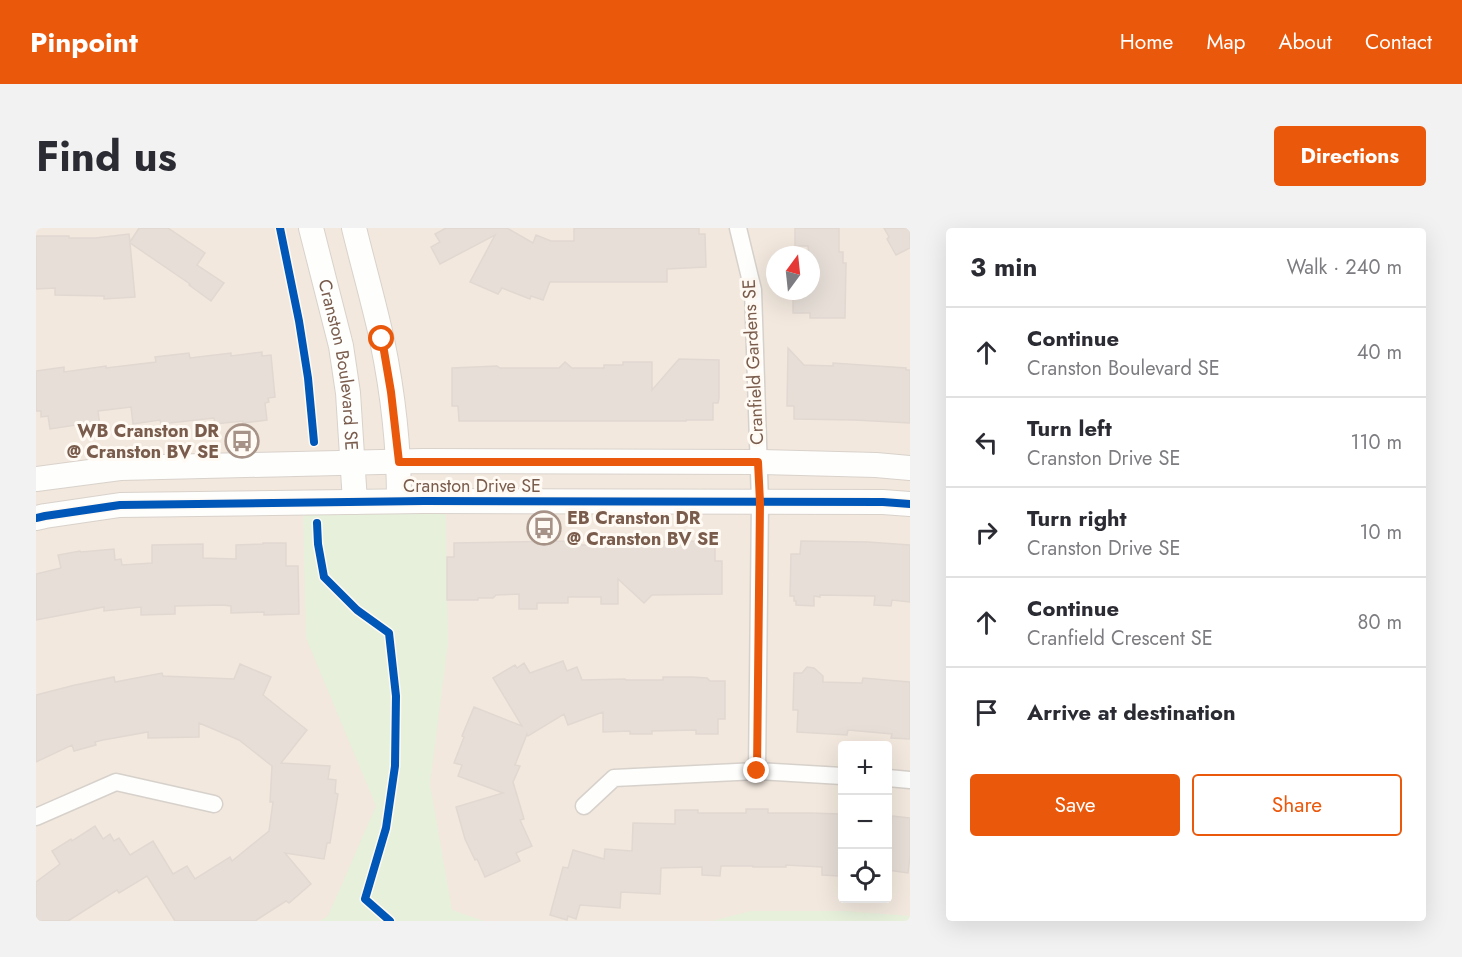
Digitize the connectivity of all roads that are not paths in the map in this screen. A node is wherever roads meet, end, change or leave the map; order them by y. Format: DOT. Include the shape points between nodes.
graph roads {
  1 [pos="311,228"];
  2 [pos="354,228"];
  3 [pos="738,228"];
  4 [pos="399,462"];
  5 [pos="758,462"];
  6 [pos="353,464"];
  7 [pos="910,468"];
  8 [pos="36,479"];
  9 [pos="399,501"];
  10 [pos="355,502"];
  11 [pos="760,502"];
  12 [pos="910,504"];
  13 [pos="36,519"];
  14 [pos="757,771"];
  15 [pos="838,776"];
  16 [pos="892,778"];
  17 [pos="910,780"];
  18 [pos="214,804"];
  19 [pos="584,806"];
  20 [pos="36,817"];
  1 -- 6 [label="street, Cranston Boulevard SE" via="341,346"];
  2 -- 4 [label="street" via="382,339"];
  3 -- 5 [label="street, Cranfield Gardens SE" via="753,290"];
  4 -- 5 [label="street, Cranston Drive SE"];
  4 -- 6 [label="street, Cranston Drive SE"];
  4 -- 9 [label="street"];
  5 -- 7 [label="street, Cranston Drive SE"];
  5 -- 11 [label="street"];
  6 -- 8 [label="street, Cranston Drive SE" via="120,468"];
  6 -- 10 [label="street, Cranston Boulevard SE"];
  9 -- 10 [label="street, Cranston Drive SE"];
  9 -- 11 [label="street, Cranston Drive SE"];
  10 -- 13 [label="street, Cranston Drive SE" via="120,505"];
  11 -- 12 [label="street, Cranston Drive SE"];
  11 -- 14 [label="street"];
  14 -- 15 [label="street"];
  14 -- 19 [label="street" via="614,778"];
  16 -- 17 [label="street"];
  18 -- 20 [label="street" via="116,782"];
}
